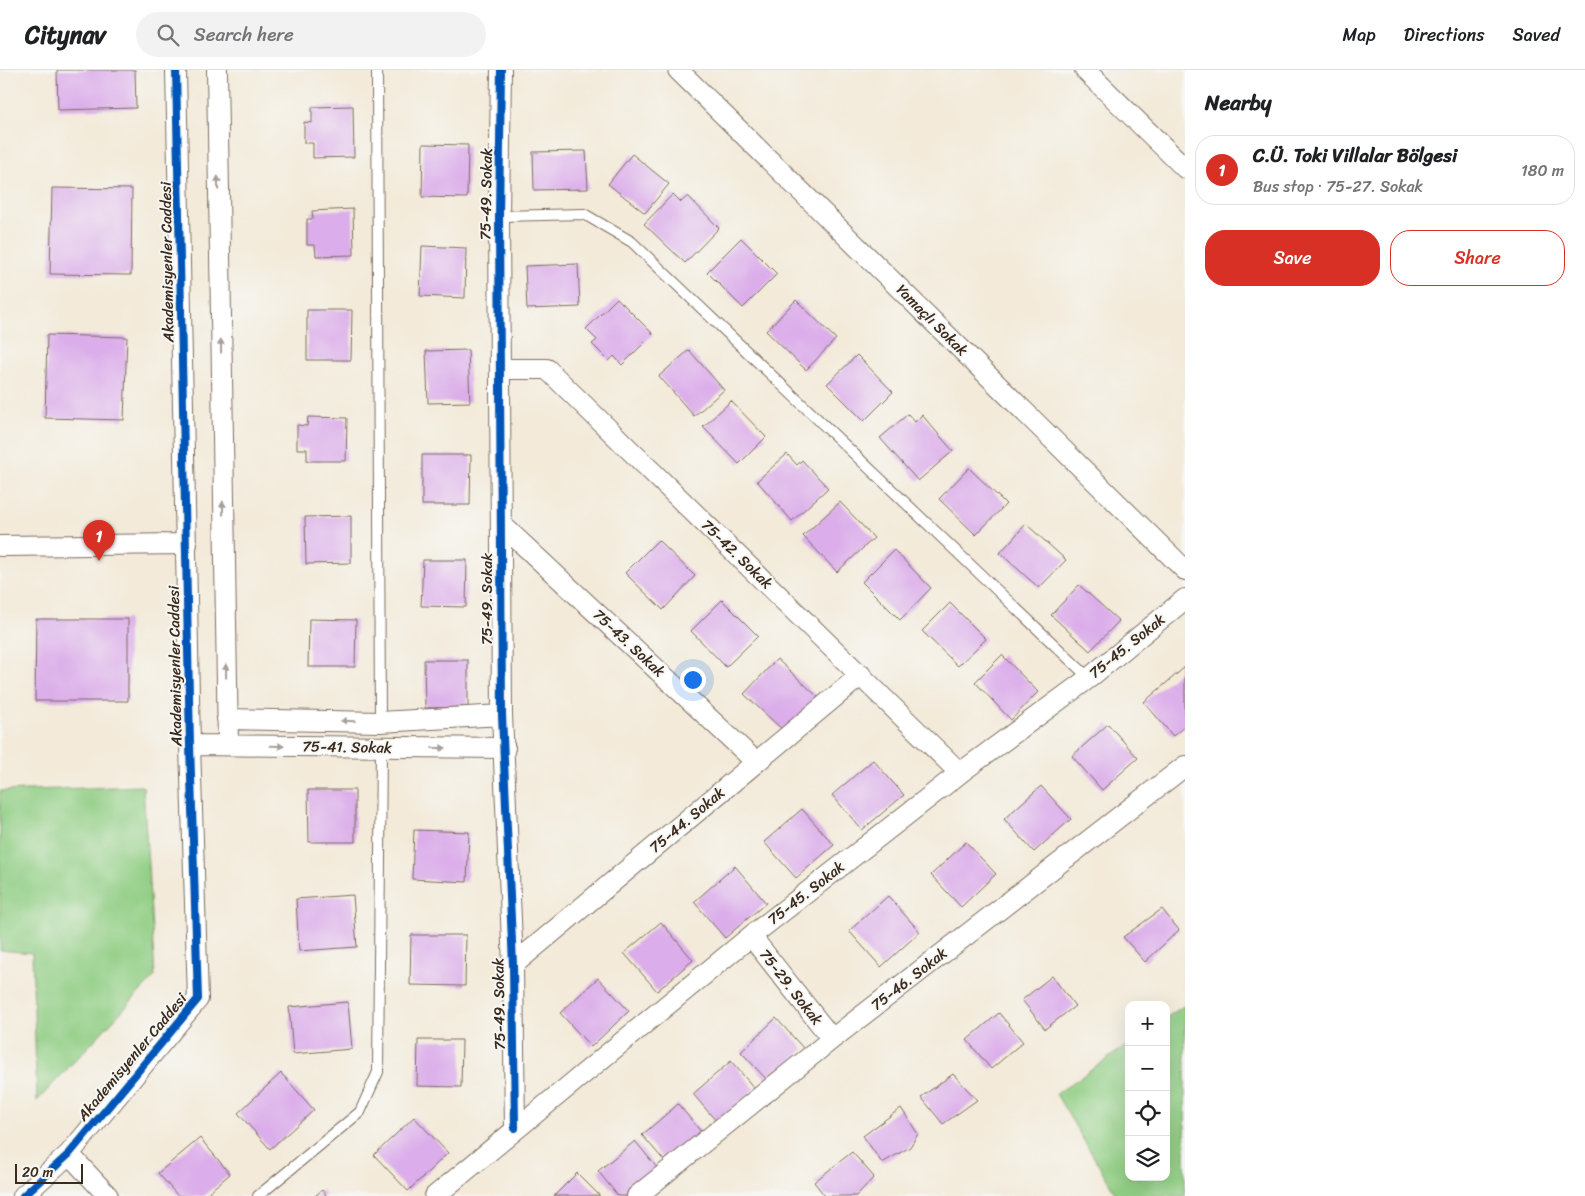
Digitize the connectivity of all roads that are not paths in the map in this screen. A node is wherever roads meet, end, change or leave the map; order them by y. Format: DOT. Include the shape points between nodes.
graph roads {
  1 [pos="176,70"];
  2 [pos="217,70"];
  3 [pos="376,70"];
  4 [pos="501,70"];
  5 [pos="678,70"];
  6 [pos="1085,70"];
  7 [pos="1185,168"];
  8 [pos="499,216"];
  9 [pos="500,370"];
  10 [pos="501,524"];
  11 [pos="187,544"];
  12 [pos="0,546"];
  13 [pos="1185,570"];
  14 [pos="1185,599"];
  15 [pos="861,675"];
  16 [pos="1089,678"];
  17 [pos="502,715"];
  18 [pos="227,719"];
  19 [pos="380,722"];
  20 [pos="190,745"];
  21 [pos="228,745"];
  22 [pos="382,748"];
  23 [pos="505,748"];
  24 [pos="756,762"];
  25 [pos="1185,766"];
  26 [pos="960,774"];
  27 [pos="750,936"];
  28 [pos="513,965"];
  29 [pos="832,1039"];
  30 [pos="515,1128"];
  31 [pos="69,1154"];
  32 [pos="24,1196"];
  33 [pos="108,1196"];
  34 [pos="258,1196"];
  35 [pos="435,1196"];
  36 [pos="637,1196"];
  1 -- 11 [label="street, Akademisyenler Caddesi"];
  18 -- 2 [label="street, one-way"];
  3 -- 19 [label="lane"];
  4 -- 8 [label="street, 75-49. Sokak"];
  5 -- 13 [label="street, Yamaçlı Sokak"];
  6 -- 7 [label="street"];
  8 -- 9 [label="street, 75-49. Sokak"];
  8 -- 16 [label="lane" via="584,214 632,242"];
  9 -- 10 [label="street, 75-49. Sokak"];
  9 -- 15 [label="street, 75-42. Sokak" via="547,368"];
  10 -- 17 [label="street, 75-49. Sokak"];
  10 -- 24 [label="street, 75-43. Sokak"];
  11 -- 12 [label="street"];
  11 -- 20 [label="street, Akademisyenler Caddesi"];
  14 -- 16 [label="street, 75-45. Sokak"];
  15 -- 24 [label="street, 75-44. Sokak"];
  15 -- 26 [label="street, 75-42. Sokak"];
  16 -- 26 [label="street, 75-45. Sokak"];
  17 -- 19 [label="street, 75-41. Sokak"];
  17 -- 23 [label="street, 75-49. Sokak"];
  19 -- 18 [label="street, 75-41. Sokak, one-way"];
  18 -- 21 [label="street"];
  20 -- 21 [label="street, 75-41. Sokak"];
  20 -- 31 [label="street, Akademisyenler Caddesi" via="198,999"];
  21 -- 22 [label="street, 75-41. Sokak, one-way"];
  22 -- 23 [label="street, 75-41. Sokak, one-way"];
  22 -- 34 [label="lane" via="378,1072 360,1112"];
  23 -- 28 [label="street, 75-49. Sokak"];
  24 -- 28 [label="street, 75-44. Sokak"];
  25 -- 29 [label="street, 75-46. Sokak"];
  26 -- 27 [label="street, 75-45. Sokak"];
  27 -- 29 [label="street, 75-29. Sokak"];
  27 -- 30 [label="street, 75-45. Sokak"];
  28 -- 30 [label="street, 75-49. Sokak"];
  29 -- 36 [label="street, 75-46. Sokak"];
  30 -- 35 [label="street, 75-45. Sokak"];
  31 -- 32 [label="street, Akademisyenler Caddesi"];
  31 -- 33 [label="street"];
}
